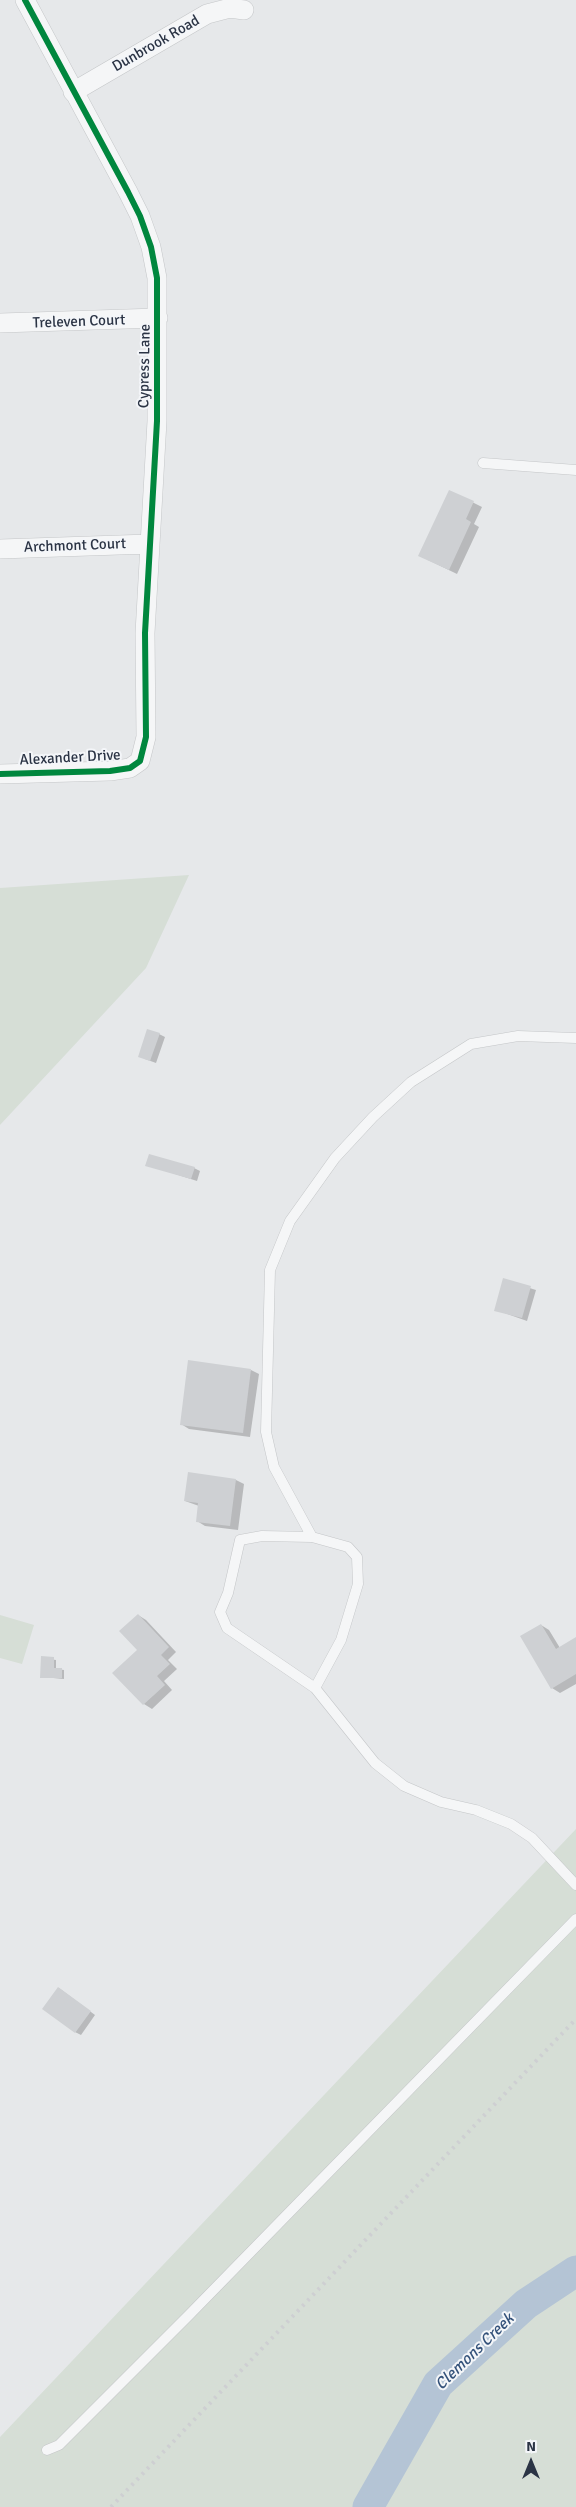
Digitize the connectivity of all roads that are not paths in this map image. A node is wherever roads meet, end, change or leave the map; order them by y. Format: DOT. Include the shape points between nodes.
graph roads {
  1 [pos="25,0"];
  2 [pos="244,10"];
  3 [pos="73,92"];
  4 [pos="158,318"];
  5 [pos="0,323"];
  6 [pos="483,463"];
  7 [pos="576,470"];
  8 [pos="149,544"];
  9 [pos="0,549"];
  10 [pos="140,761"];
  11 [pos="0,774"];
  12 [pos="576,1038"];
  13 [pos="312,1537"];
  14 [pos="315,1688"];
  15 [pos="576,1885"];
  16 [pos="576,1918"];
  17 [pos="47,2450"];
  1 -- 3 [label="street, Cypress Lane"];
  2 -- 3 [label="street, Dunbrook Road" via="230,8 207,14"];
  3 -- 4 [label="street, Cypress Lane" via="140,216 157,278"];
  4 -- 5 [label="street, Treleven Court"];
  4 -- 8 [label="street, Cypress Lane" via="157,421"];
  6 -- 7 [label="lane"];
  8 -- 9 [label="street, Archmont Court"];
  8 -- 10 [label="street, Cypress Lane" via="145,634 146,737"];
  10 -- 11 [label="street, Alexander Drive" via="130,768 110,771"];
  12 -- 13 [label="lane" via="518,1036 472,1044 411,1082 335,1158 290,1221 270,1270 266,1432 274,1467"];
  13 -- 14 [label="lane" via="348,1547 357,1558 358,1584 341,1640"];
  13 -- 14 [label="lane" via="262,1536 240,1540 228,1593 220,1612 227,1628"];
  14 -- 15 [label="lane" via="375,1763 404,1786 441,1802 476,1810 511,1824 532,1838"];
  16 -- 17 [label="lane" via="189,2315 59,2445"];
}
